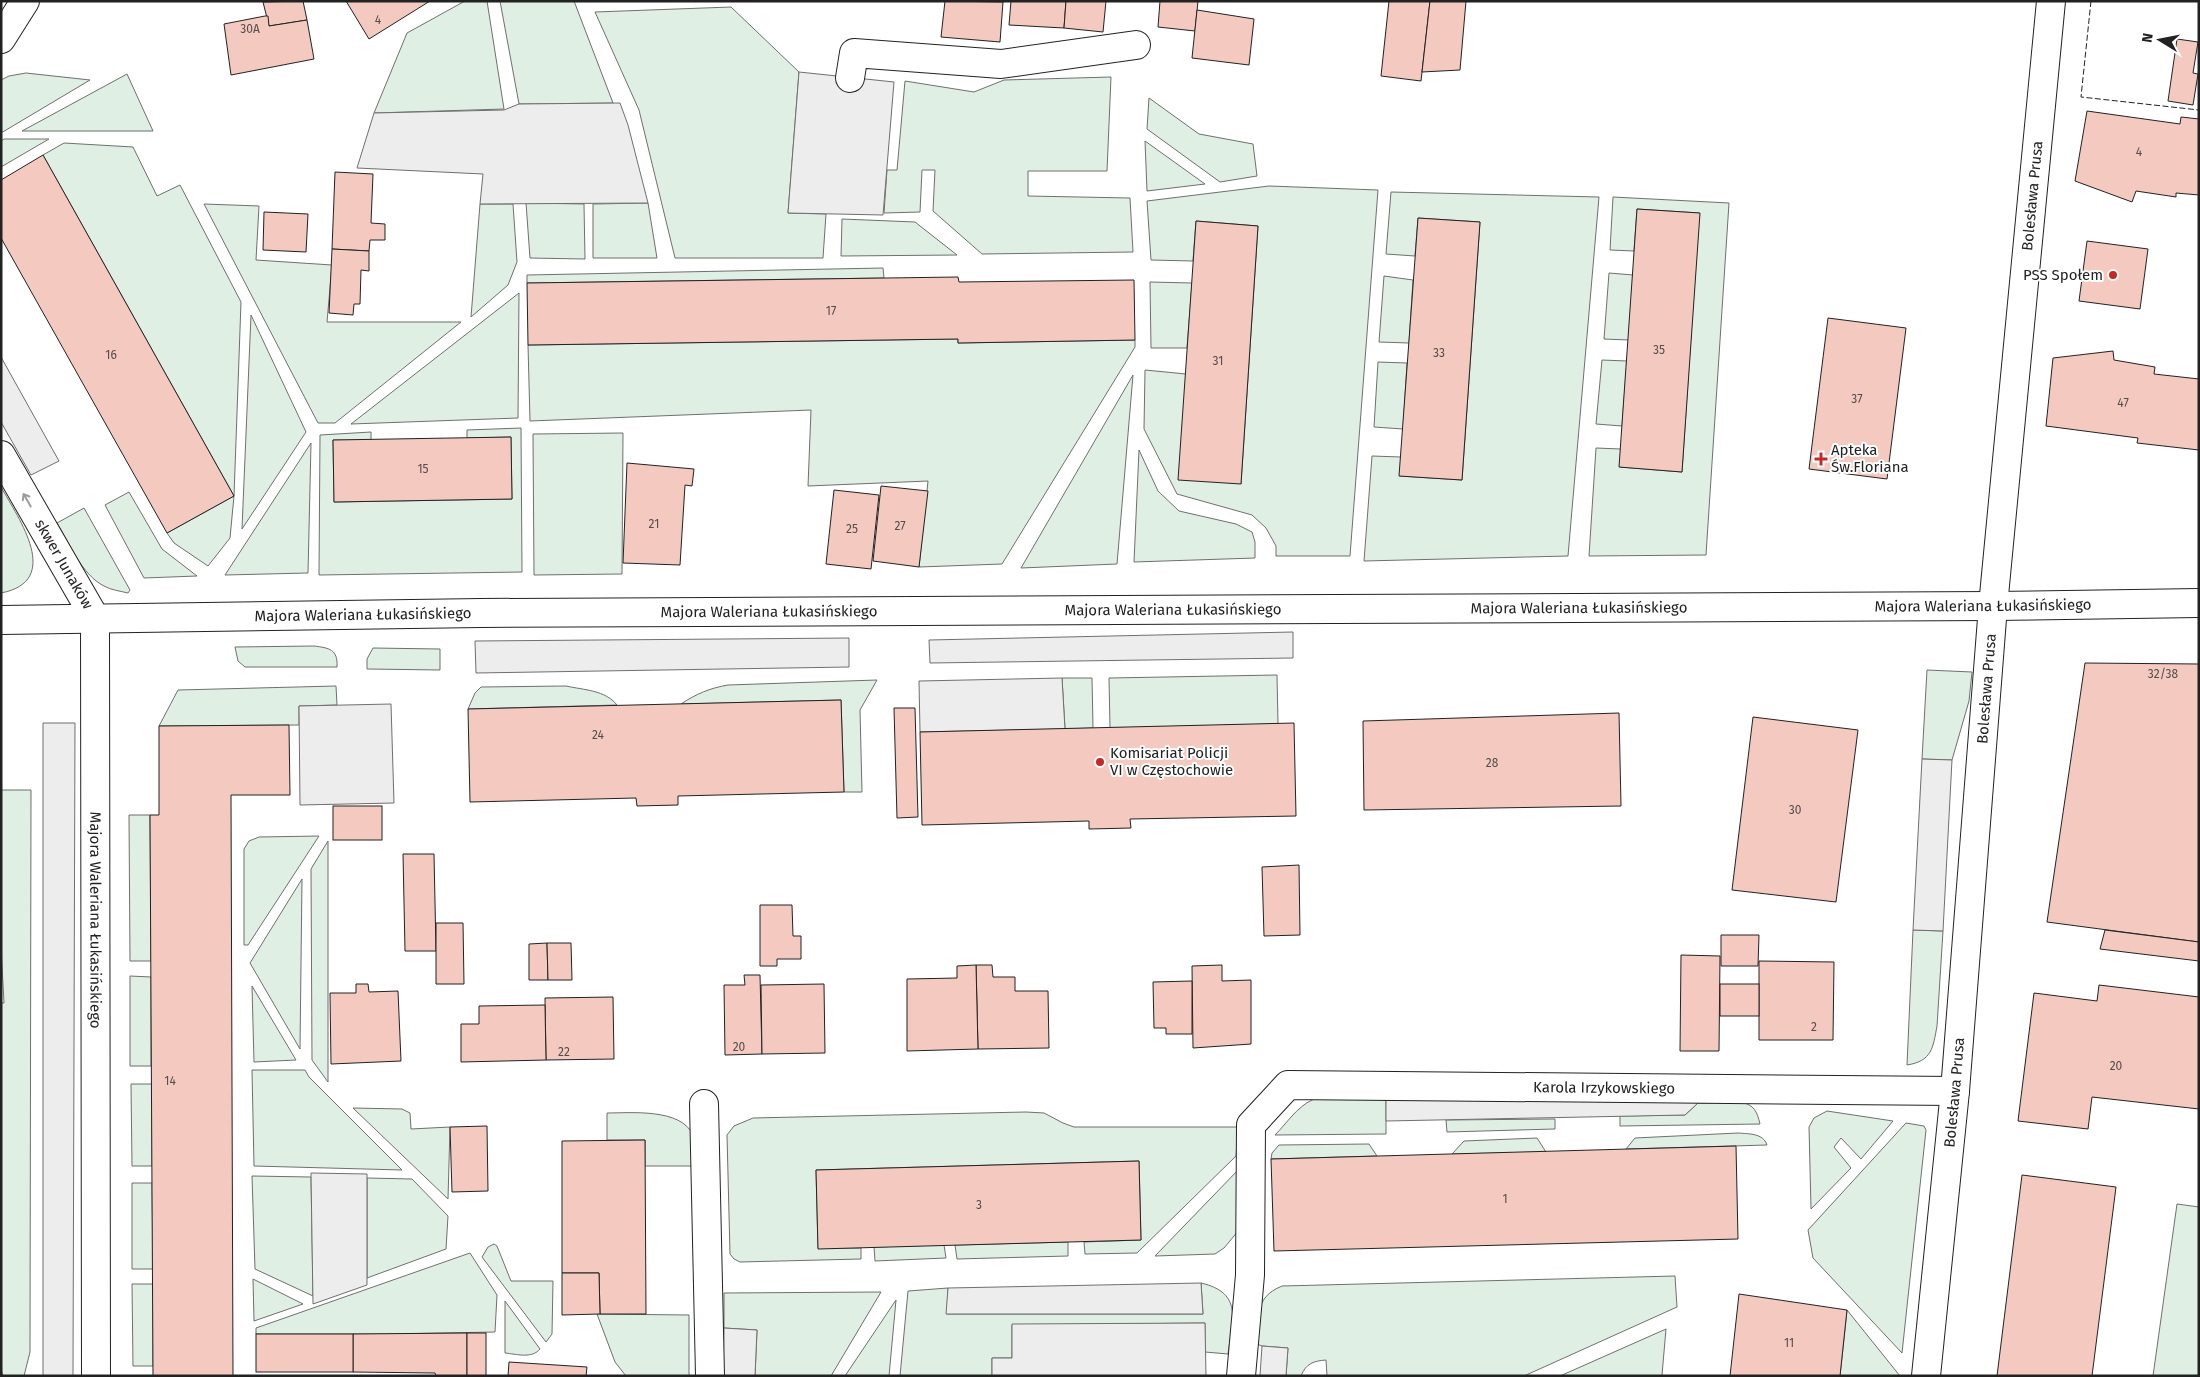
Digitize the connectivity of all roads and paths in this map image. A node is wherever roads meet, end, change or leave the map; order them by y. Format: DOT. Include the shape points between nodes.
graph roads {
  1 [pos="25,1"];
  2 [pos="2051,1"];
  3 [pos="1,39"];
  4 [pos="1136,45"];
  5 [pos="850,78"];
  6 [pos="1,455"];
  7 [pos="2199,603"];
  8 [pos="1993,606"];
  9 [pos="95,618"];
  10 [pos="1,620"];
  11 [pos="1955,1091"];
  12 [pos="704,1104"];
  13 [pos="96,1376"];
  14 [pos="710,1376"];
  15 [pos="1241,1376"];
  16 [pos="1926,1376"];
  1 -- 3 [label="street"];
  2 -- 8 [label="street, Bolesława Prusa"];
  4 -- 5 [label="street" via="1001,64 854,53"];
  9 -- 6 [label="street, skwer Junaków, one-way"];
  7 -- 8 [label="street, Majora Waleriana Łukasińskiego"];
  8 -- 9 [label="street, Majora Waleriana Łukasińskiego" via="481,613"];
  8 -- 11 [label="street, Bolesława Prusa"];
  9 -- 10 [label="street, skwer Junaków"];
  9 -- 13 [label="street, Majora Waleriana Łukasińskiego"];
  11 -- 15 [label="street, Karola Irzykowskiego" via="1288,1085 1251,1125 1250,1275"];
  11 -- 16 [label="street, Bolesława Prusa"];
  12 -- 14 [label="street"];
}
